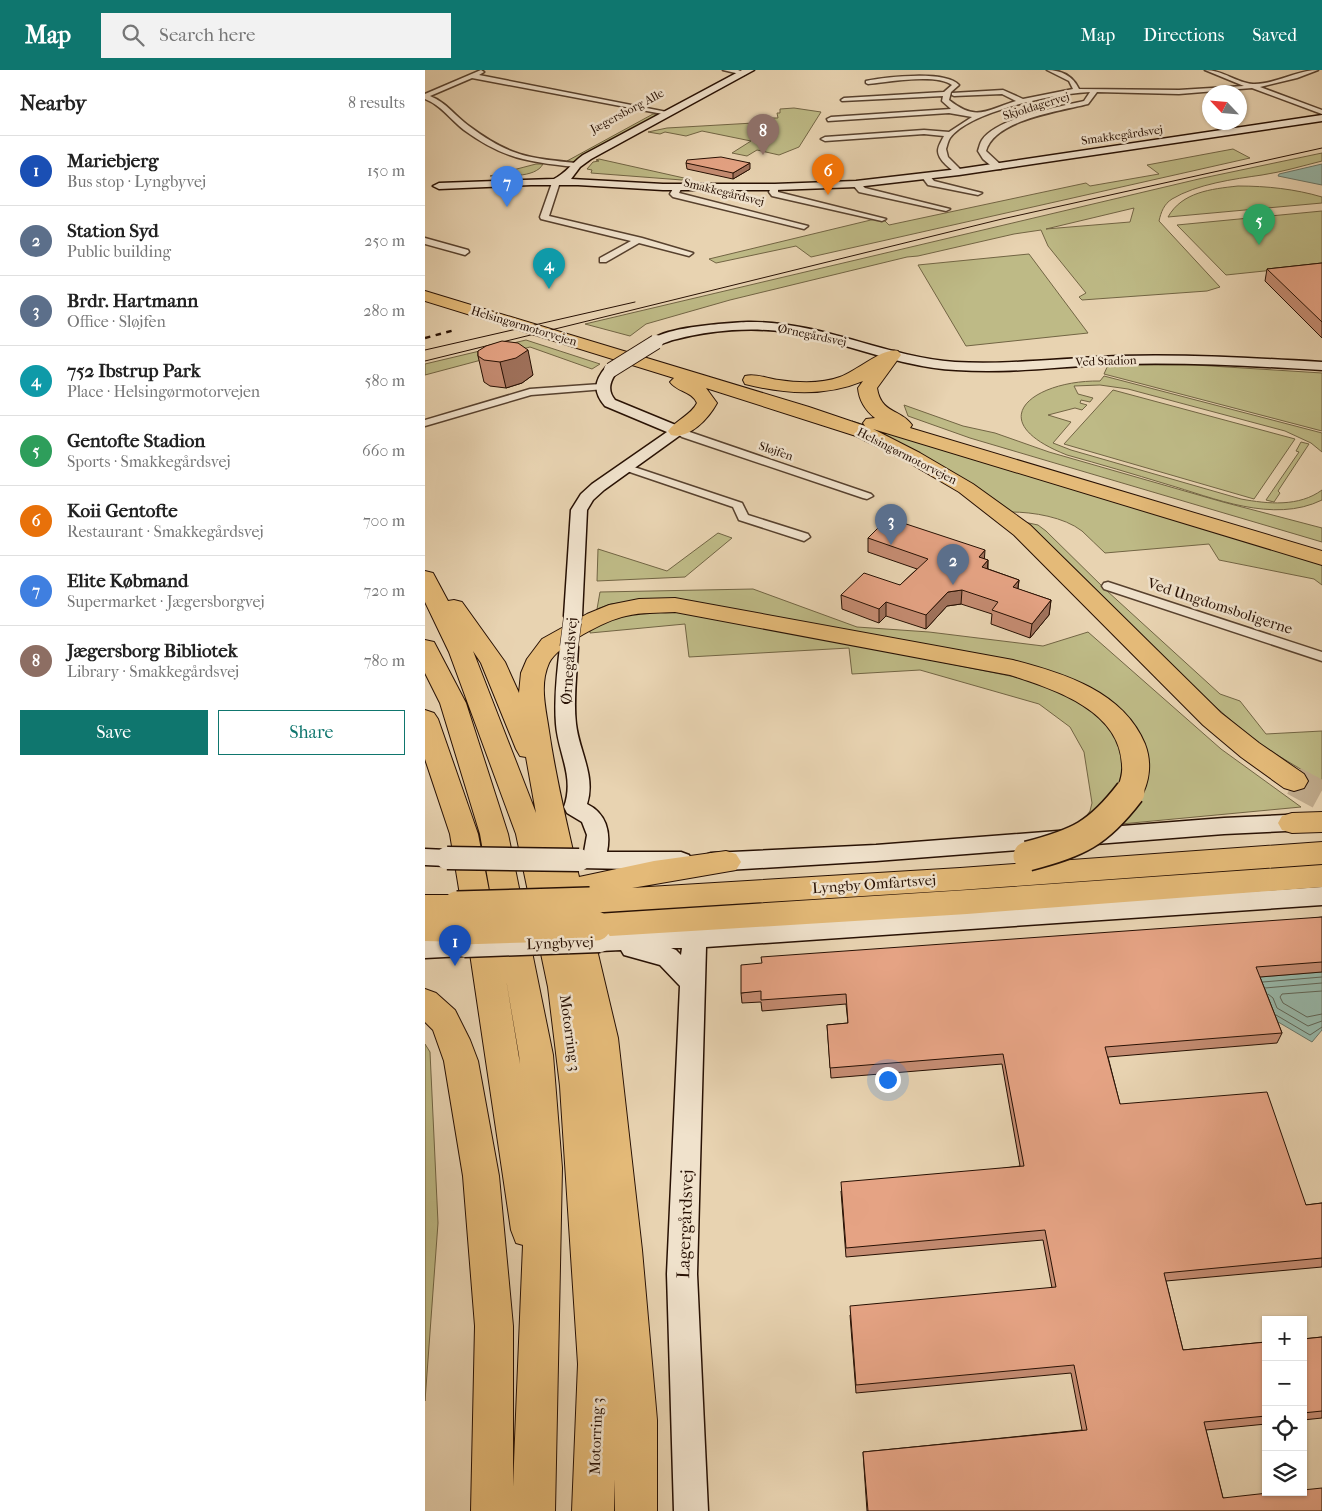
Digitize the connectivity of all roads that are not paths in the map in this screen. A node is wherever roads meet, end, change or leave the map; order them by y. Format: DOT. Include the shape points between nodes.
graph roads {
  1 [pos="487,70"];
  2 [pos="1050,70"];
  3 [pos="1208,70"];
  4 [pos="1315,70"];
  5 [pos="737,71"];
  6 [pos="472,76"];
  7 [pos="869,82"];
  8 [pos="1255,86"];
  9 [pos="1095,90"];
  10 [pos="1077,91"];
  11 [pos="946,94"];
  12 [pos="954,94"];
  13 [pos="425,96"];
  14 [pos="844,100"];
  15 [pos="1024,102"];
  16 [pos="656,111"];
  17 [pos="958,111"];
  18 [pos="1322,112"];
  19 [pos="669,113"];
  20 [pos="977,116"];
  21 [pos="1322,118"];
  22 [pos="831,119"];
  23 [pos="949,134"];
  24 [pos="825,139"];
  25 [pos="559,163"];
  26 [pos="576,165"];
  27 [pos="998,167"];
  28 [pos="959,172"];
  29 [pos="568,176"];
  30 [pos="926,177"];
  31 [pos="551,179"];
  32 [pos="856,184"];
  33 [pos="691,186"];
  34 [pos="678,187"];
  35 [pos="775,187"];
  36 [pos="425,188"];
  37 [pos="978,193"];
  38 [pos="946,209"];
  39 [pos="882,219"];
  40 [pos="804,226"];
  41 [pos="639,240"];
  42 [pos="425,241"];
  43 [pos="465,252"];
  44 [pos="689,253"];
  45 [pos="603,260"];
  46 [pos="425,286"];
  47 [pos="425,296"];
  48 [pos="583,344"];
  49 [pos="650,348"];
  50 [pos="891,355"];
  51 [pos="1322,366"];
  52 [pos="601,387"];
  53 [pos="425,423"];
  54 [pos="678,431"];
  55 [pos="947,445"];
  56 [pos="625,467"];
  57 [pos="867,496"];
  58 [pos="804,537"];
  59 [pos="1322,558"];
  60 [pos="425,578"];
  61 [pos="1108,586"];
  62 [pos="425,648"];
  63 [pos="1322,657"];
  64 [pos="425,719"];
  65 [pos="1294,781"];
  66 [pos="543,783"];
  67 [pos="1322,821"];
  68 [pos="1293,823"];
  69 [pos="1322,853"];
  70 [pos="425,857"];
  71 [pos="726,862"];
  72 [pos="1321,890"];
  73 [pos="425,895"];
  74 [pos="591,896"];
  75 [pos="425,907"];
  76 [pos="459,919"];
  77 [pos="425,929"];
  78 [pos="694,938"];
  79 [pos="425,948"];
  80 [pos="692,983"];
  81 [pos="425,1002"];
  82 [pos="539,1290"];
  83 [pos="491,1511"];
  84 [pos="534,1511"];
  85 [pos="593,1511"];
  86 [pos="636,1511"];
  87 [pos="691,1511"];
  1 -- 6 [label="street"];
  2 -- 10 [label="street" via="1072,80"];
  3 -- 8 [label="street"];
  4 -- 8 [label="street, Skjoldagervej"];
  5 -- 16 [label="street, Jægersborg Alle"];
  5 -- 19 [label="street, Jægersborg Alle"];
  6 -- 13 [label="street"];
  6 -- 16 [label="street"];
  7 -- 11 [label="street" via="937,78 954,81 956,85"];
  8 -- 9 [label="street, Skjoldagervej" via="1207,91"];
  8 -- 18 [label="street"];
  9 -- 10 [label="street, Skjoldagervej"];
  9 -- 27 [label="street, Skjoldagervej" via="1086,103 1016,121 991,135 984,143 983,155"];
  10 -- 15 [label="street, Skjoldagervej"];
  11 -- 14 [label="street"];
  11 -- 17 [label="street" via="945,101"];
  12 -- 15 [label="street, Skjoldagervej" via="1003,92"];
  13 -- 25 [label="street" via="435,100 482,139 512,155"];
  15 -- 20 [label="street, Skjoldagervej"];
  16 -- 19 [label="street"];
  16 -- 25 [label="street, Jægersborg Alle"];
  17 -- 20 [label="street"];
  17 -- 22 [label="street"];
  19 -- 26 [label="street, Jægersborg Alle"];
  20 -- 23 [label="street, Skjoldagervej"];
  21 -- 27 [label="street, Smakkegårdsvej"];
  23 -- 24 [label="street" via="924,132"];
  23 -- 28 [label="street" via="942,149 943,157"];
  25 -- 26 [label="street"];
  25 -- 31 [label="street, Jægersborg Alle"];
  26 -- 29 [label="street, Jægersborg Alle"];
  27 -- 28 [label="street, Smakkegårdsvej"];
  28 -- 30 [label="street, Smakkegårdsvej"];
  29 -- 31 [label="street"];
  29 -- 33 [label="street, Smakkegårdsvej"];
  30 -- 32 [label="street, Smakkegårdsvej"];
  30 -- 37 [label="street, Smakkegårdsvej" via="931,183"];
  31 -- 34 [label="street, Smakkegårdsvej"];
  31 -- 36 [label="street, Smakkegårdsvej"];
  31 -- 41 [label="street" via="544,217"];
  32 -- 35 [label="street, Smakkegårdsvej"];
  32 -- 38 [label="street, Smakkegårdsvej" via="862,190"];
  33 -- 34 [label="street, Smakkegårdsvej"];
  33 -- 35 [label="street, Smakkegårdsvej"];
  34 -- 40 [label="street, Smakkegårdsvej" via="674,194"];
  35 -- 39 [label="street, Smakkegårdsvej" via="775,194"];
  41 -- 44 [label="street"];
  41 -- 45 [label="street"];
  42 -- 43 [label="street"];
  46 -- 49 [label="highway, Helsingørmotorvejen"];
  47 -- 48 [label="highway, Helsingørmotorvejen"];
  48 -- 54 [label="highway" via="692,386 702,393 707,403 703,411"];
  48 -- 65 [label="highway, Helsingørmotorvejen" via="863,432 966,488 1022,530 1212,719"];
  49 -- 50 [label="street, Ørnegårdsvej" via="673,335 695,331 774,326 818,334"];
  49 -- 50 [label="highway" via="762,383 804,388 858,377"];
  49 -- 52 [label="street, Ørnegårdsvej, bridge" via="611,370"];
  49 -- 55 [label="highway, Helsingørmotorvejen"];
  50 -- 51 [label="street, Ved Stadion" via="934,364 995,367 1211,359"];
  50 -- 55 [label="highway" via="867,388 872,405 894,421"];
  52 -- 53 [label="street" via="530,392"];
  52 -- 54 [label="street" via="603,396 610,403"];
  54 -- 56 [label="street, Ørnegårdsvej"];
  54 -- 57 [label="street, Sløjfen"];
  55 -- 59 [label="highway, Helsingørmotorvejen"];
  56 -- 58 [label="street" via="738,505 743,517"];
  56 -- 74 [label="street, Ørnegårdsvej, bridge" via="587,497 579,510 565,708 566,726 581,788 575,807 589,814 597,828 598,848"];
  60 -- 66 [label="highway" via="442,589 493,662"];
  60 -- 85 [label="highway, Motorring 3" via="461,652 530,834 564,987 577,1086 598,1364"];
  61 -- 63 [label="street, Ved Ungdomsboligerne"];
  62 -- 82 [label="highway" via="453,703 494,834 536,1055 544,1168"];
  64 -- 82 [label="highway" via="464,834"];
  66 -- 74 [label="highway, bridge" via="531,691 539,659 551,644 595,619 639,606 675,605 1013,668 1081,693 1106,710 1125,731 1134,748 1137,767 1130,792 1113,816 1089,836 1063,847 1027,856 747,877"];
  66 -- 86 [label="highway" via="602,1038 637,1420"];
  67 -- 68 [label="highway"];
  68 -- 71 [label="street"];
  69 -- 74 [label="highway, Lyngby Omfartsvej"];
  70 -- 74 [label="street, Lyngbyvej, bridge" via="447,858"];
  71 -- 74 [label="highway" via="655,872"];
  72 -- 74 [label="highway, Lyngby Omfartsvej" via="967,902"];
  72 -- 78 [label="street, Lyngbyvej"];
  73 -- 76 [label="highway"];
  74 -- 76 [label="highway, Lyngby Omfartsvej, bridge"];
  74 -- 76 [label="highway"];
  74 -- 78 [label="street, Lyngbyvej"];
  74 -- 80 [label="street" via="668,957"];
  75 -- 76 [label="highway, Lyngby Omfartsvej"];
  76 -- 77 [label="highway, Lyngby Omfartsvej"];
  76 -- 79 [label="street"];
  78 -- 80 [label="street, Lagergårdsvej"];
  80 -- 87 [label="street, Lagergårdsvej" via="682,1274"];
  81 -- 83 [label="highway" via="444,1020 457,1047 481,1176 493,1326"];
  82 -- 84 [label="highway"];
}
